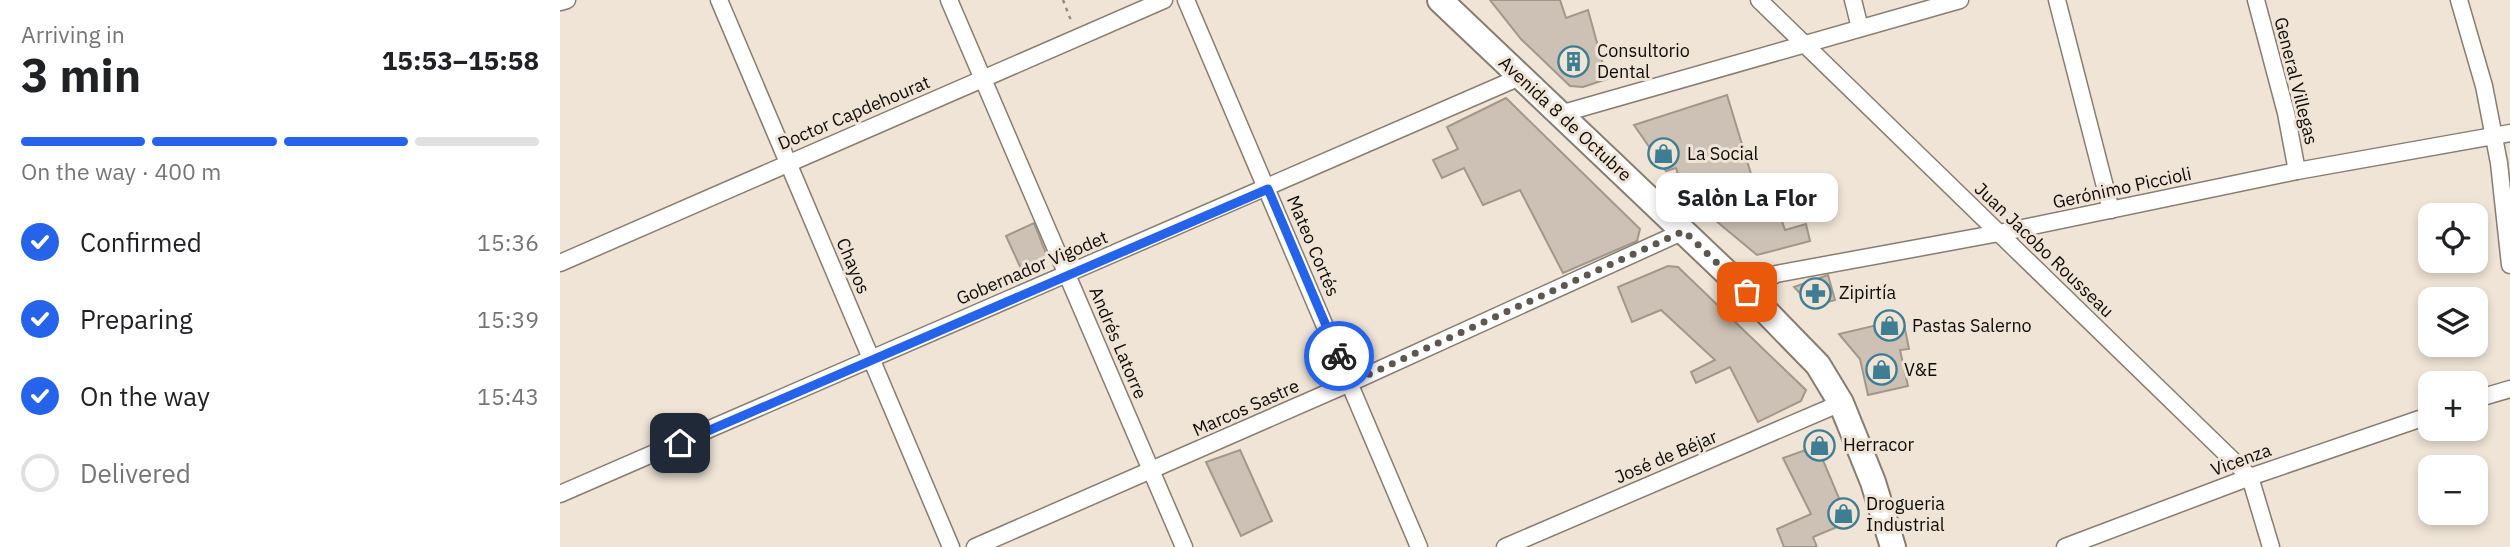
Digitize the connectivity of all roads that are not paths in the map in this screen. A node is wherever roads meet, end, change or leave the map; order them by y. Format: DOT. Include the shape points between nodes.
graph roads {
  1 [pos="567,0"];
  2 [pos="719,0"];
  3 [pos="948,0"];
  4 [pos="1164,0"];
  5 [pos="1186,0"];
  6 [pos="1440,0"];
  7 [pos="1759,0"];
  8 [pos="1853,0"];
  9 [pos="1960,0"];
  10 [pos="2057,0"];
  11 [pos="2256,0"];
  12 [pos="2459,0"];
  13 [pos="560,2"];
  14 [pos="1860,28"];
  15 [pos="1805,45"];
  16 [pos="1520,77"];
  17 [pos="983,79"];
  18 [pos="1560,114"];
  19 [pos="2502,135"];
  20 [pos="787,161"];
  21 [pos="2297,171"];
  22 [pos="1268,189"];
  23 [pos="2111,209"];
  24 [pos="1684,231"];
  25 [pos="1998,233"];
  26 [pos="560,263"];
  27 [pos="2510,265"];
  28 [pos="1067,274"];
  29 [pos="1747,292"];
  30 [pos="872,360"];
  31 [pos="1350,383"];
  32 [pos="2510,389"];
  33 [pos="2488,395"];
  34 [pos="1841,403"];
  35 [pos="2418,419"];
  36 [pos="1151,472"];
  37 [pos="2250,477"];
  38 [pos="560,495"];
  39 [pos="951,547"];
  40 [pos="975,547"];
  41 [pos="1184,547"];
  42 [pos="1419,547"];
  43 [pos="1505,547"];
  44 [pos="1893,547"];
  45 [pos="2065,547"];
  46 [pos="2272,547"];
  1 -- 13 [label="street"];
  2 -- 20 [label="street, Chayos"];
  3 -- 17 [label="street, Andrés Latorre"];
  4 -- 17 [label="street, Doctor Capdehourat"];
  5 -- 22 [label="street, Mateo Cortés"];
  6 -- 16 [label="main road, Avenida 8 de Octubre"];
  7 -- 15 [label="street, Juan Jacobo Rousseau"];
  8 -- 14 [label="street"];
  9 -- 14 [label="street"];
  10 -- 23 [label="street"];
  11 -- 21 [label="street, General Villegas"];
  12 -- 19 [label="street"];
  14 -- 15 [label="street"];
  15 -- 18 [label="street"];
  15 -- 25 [label="street, Juan Jacobo Rousseau"];
  16 -- 18 [label="main road, Avenida 8 de Octubre"];
  16 -- 22 [label="street, Gobernador Vigodet"];
  17 -- 20 [label="street, Doctor Capdehourat"];
  17 -- 28 [label="street, Andrés Latorre"];
  18 -- 24 [label="main road, Avenida 8 de Octubre"];
  19 -- 21 [label="street, Gerónimo Piccioli"];
  19 -- 27 [label="street"];
  20 -- 26 [label="street, Doctor Capdehourat"];
  20 -- 30 [label="street, Chayos"];
  21 -- 23 [label="street, Gerónimo Piccioli"];
  22 -- 28 [label="street, Gobernador Vigodet"];
  22 -- 31 [label="street, Mateo Cortés"];
  23 -- 25 [label="street, Gerónimo Piccioli"];
  24 -- 29 [label="main road, Avenida 8 de Octubre"];
  24 -- 31 [label="street, Marcos Sastre"];
  25 -- 29 [label="street, Gerónimo Piccioli" via="1776,274"];
  25 -- 37 [label="street, Juan Jacobo Rousseau"];
  28 -- 30 [label="street, Gobernador Vigodet"];
  28 -- 36 [label="street, Andrés Latorre"];
  29 -- 34 [label="main road, Avenida 8 de Octubre" via="1818,365"];
  30 -- 38 [label="street, Gobernador Vigodet"];
  30 -- 39 [label="street, Chayos"];
  31 -- 36 [label="street, Marcos Sastre"];
  31 -- 42 [label="street, Mateo Cortés"];
  32 -- 33 [label="street"];
  34 -- 43 [label="street, José de Béjar"];
  34 -- 44 [label="main road, Avenida 8 de Octubre"];
  35 -- 37 [label="street, Vicenza"];
  36 -- 40 [label="street, Marcos Sastre"];
  36 -- 41 [label="street, Andrés Latorre"];
  37 -- 45 [label="street, Vicenza"];
  37 -- 46 [label="street, Juan Jacobo Rousseau"];
}
